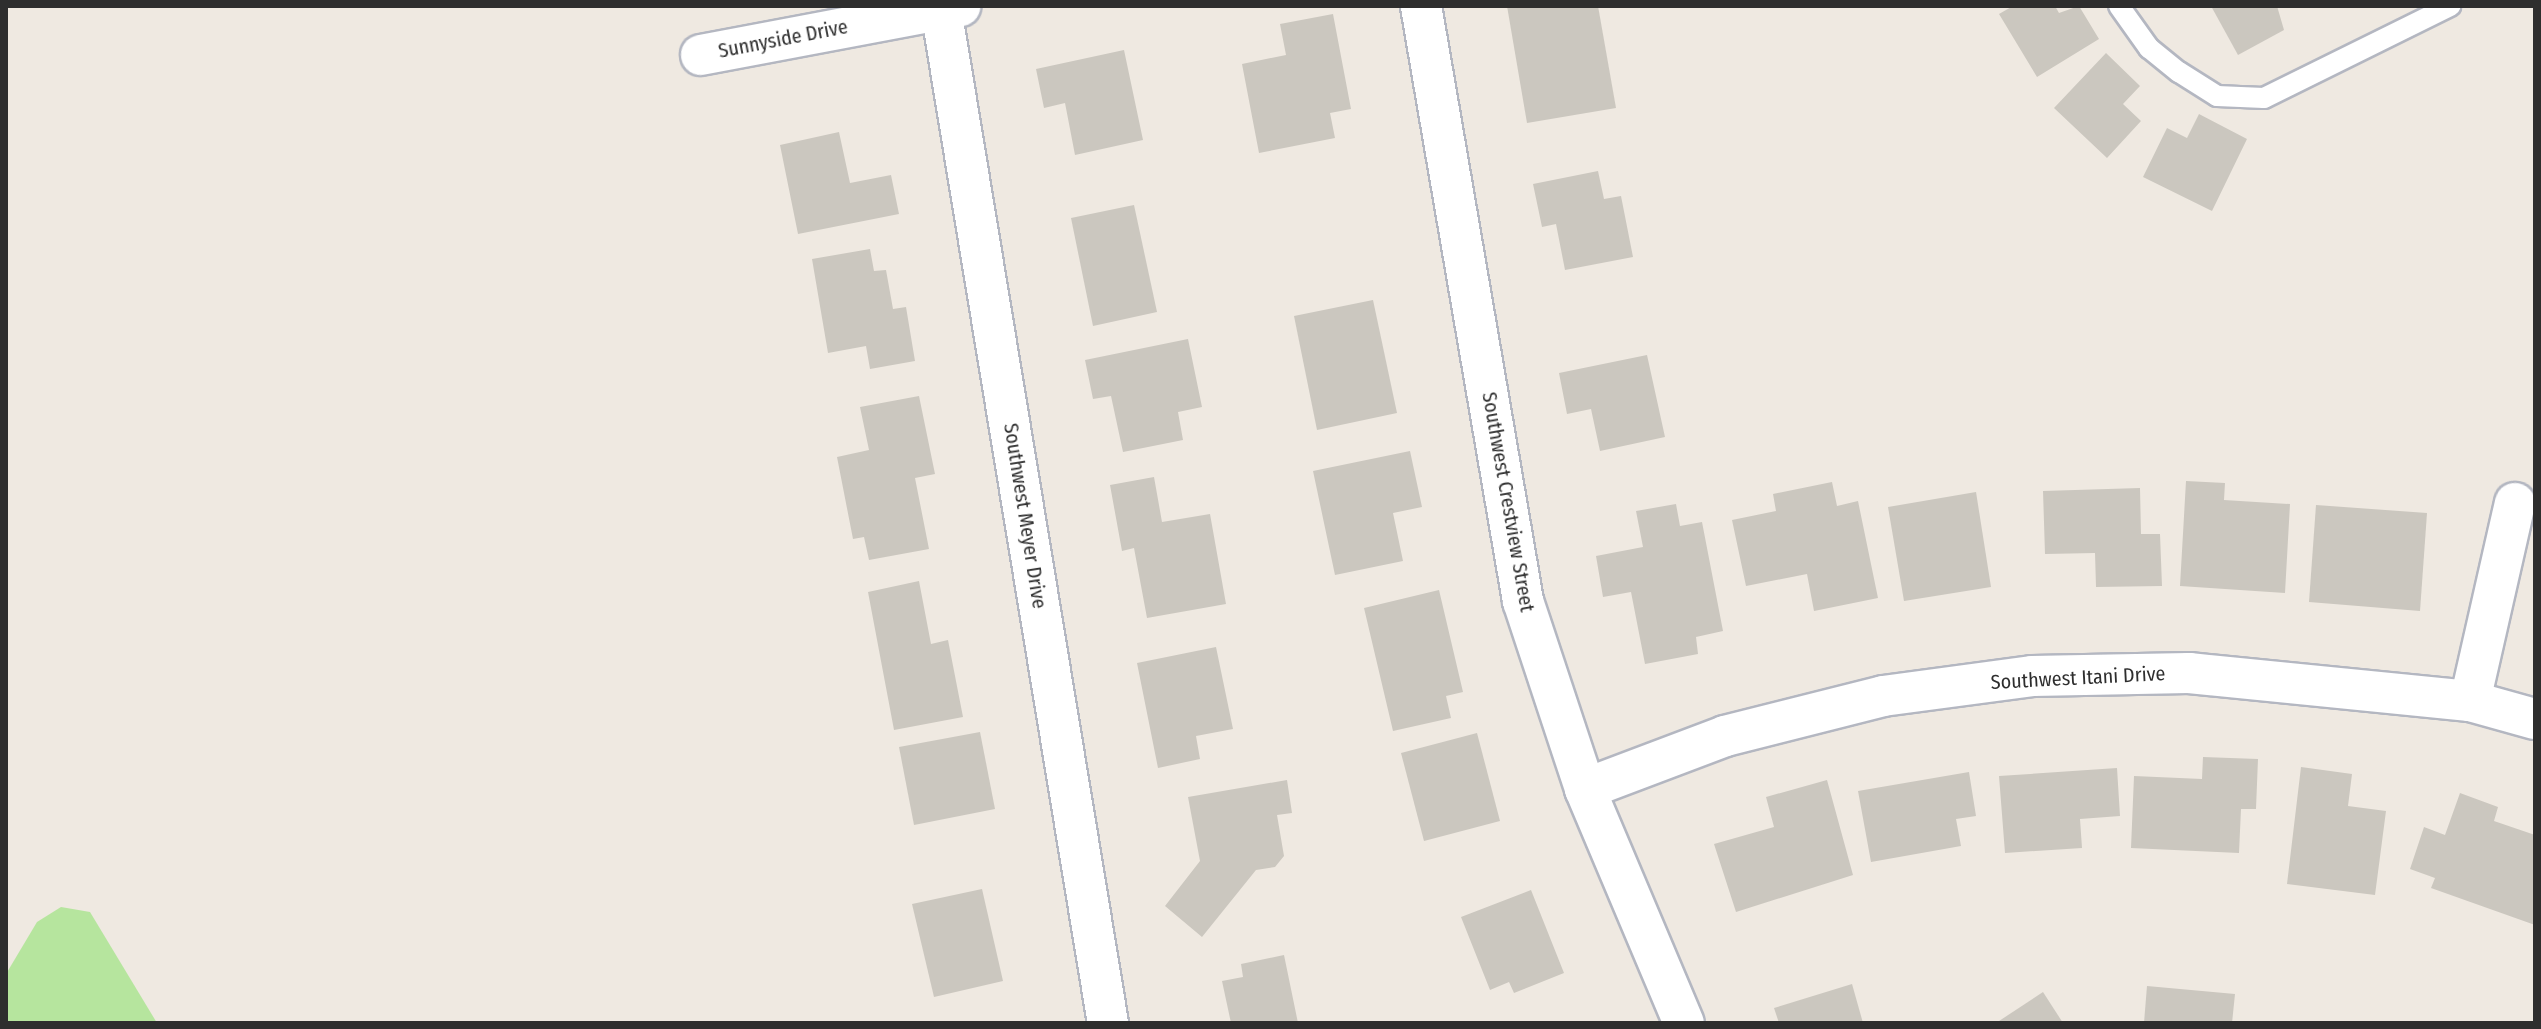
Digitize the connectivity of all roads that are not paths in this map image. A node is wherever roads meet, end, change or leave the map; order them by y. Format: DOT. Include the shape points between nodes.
graph roads {
  1 [pos="1421,6"];
  2 [pos="2119,6"];
  3 [pos="2450,6"];
  4 [pos="950,8"];
  5 [pos="701,55"];
  6 [pos="2515,503"];
  7 [pos="2470,701"];
  8 [pos="2535,719"];
  9 [pos="1585,789"];
  10 [pos="1108,1023"];
  11 [pos="1684,1023"];
  1 -- 9 [label="street, Southwest Crestview Street" via="1523,601"];
  2 -- 3 [label="lane" via="2149,48 2179,72 2217,96 2264,98"];
  4 -- 5 [label="street, Sunnyside Drive"];
  4 -- 10 [label="street, Southwest Meyer Drive"];
  6 -- 7 [label="street"];
  7 -- 8 [label="street, Southwest Itani Drive"];
  7 -- 9 [label="street, Southwest Itani Drive" via="2189,673 2032,676 1883,696 1725,736"];
  9 -- 11 [label="street, Southwest Crestview Street"];
}
